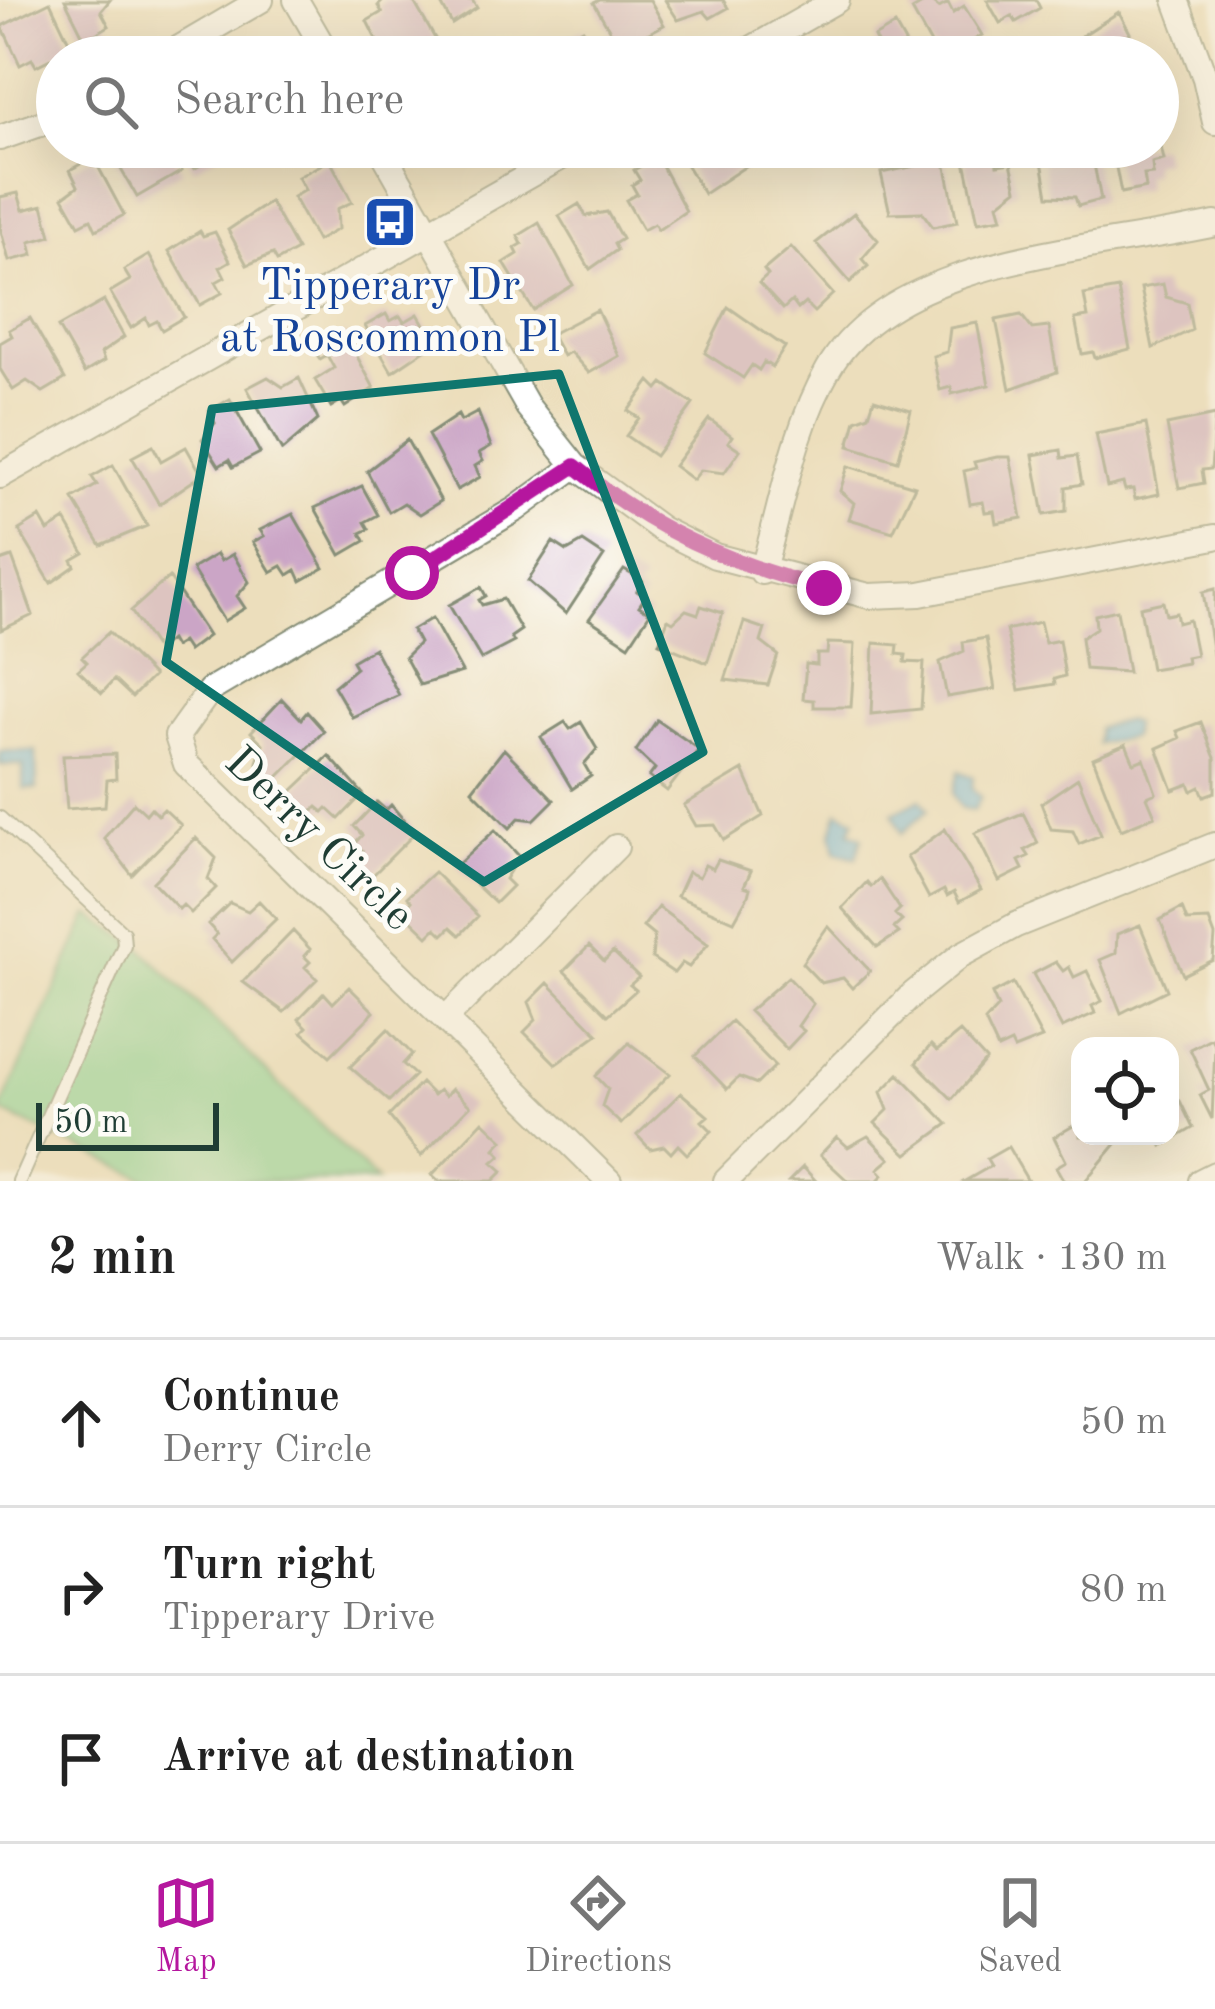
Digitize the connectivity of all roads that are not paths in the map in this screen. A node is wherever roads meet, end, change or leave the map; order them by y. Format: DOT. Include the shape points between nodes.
graph roads {
  1 [pos="261,0"];
  2 [pos="296,0"];
  3 [pos="836,0"];
  4 [pos="1176,0"];
  5 [pos="200,36"];
  6 [pos="317,36"];
  7 [pos="773,36"];
  8 [pos="1215,122"];
  9 [pos="36,125"];
  10 [pos="0,138"];
  11 [pos="392,168"];
  12 [pos="542,168"];
  13 [pos="1215,224"];
  14 [pos="429,233"];
  15 [pos="575,466"];
  16 [pos="0,476"];
  17 [pos="1215,537"];
  18 [pos="762,572"];
  19 [pos="0,818"];
  20 [pos="1215,845"];
  21 [pos="616,847"];
  22 [pos="446,1018"];
  23 [pos="1215,1174"];
  24 [pos="19,1181"];
  25 [pos="609,1181"];
  26 [pos="726,1181"];
  27 [pos="1203,1181"];
  1 -- 5 [label="street"];
  2 -- 6 [label="street"];
  3 -- 7 [label="street"];
  4 -- 8 [label="street"];
  9 -- 10 [label="street"];
  11 -- 14 [label="street"];
  12 -- 14 [label="street"];
  13 -- 18 [label="street" via="1000,265 928,287 872,320 830,367 812,407"];
  14 -- 15 [label="street" via="528,407"];
  14 -- 16 [label="street"];
  15 -- 18 [label="street" via="661,530"];
  15 -- 22 [label="street, Derry Circle" via="499,520 210,690 177,736 186,764"];
  17 -- 18 [label="street" via="920,594 869,596"];
  19 -- 24 [label="lane" via="123,933 124,945"];
  20 -- 26 [label="street" via="961,955"];
  21 -- 22 [label="street"];
  22 -- 25 [label="street, Derry Circle"];
  23 -- 27 [label="street"];
}
